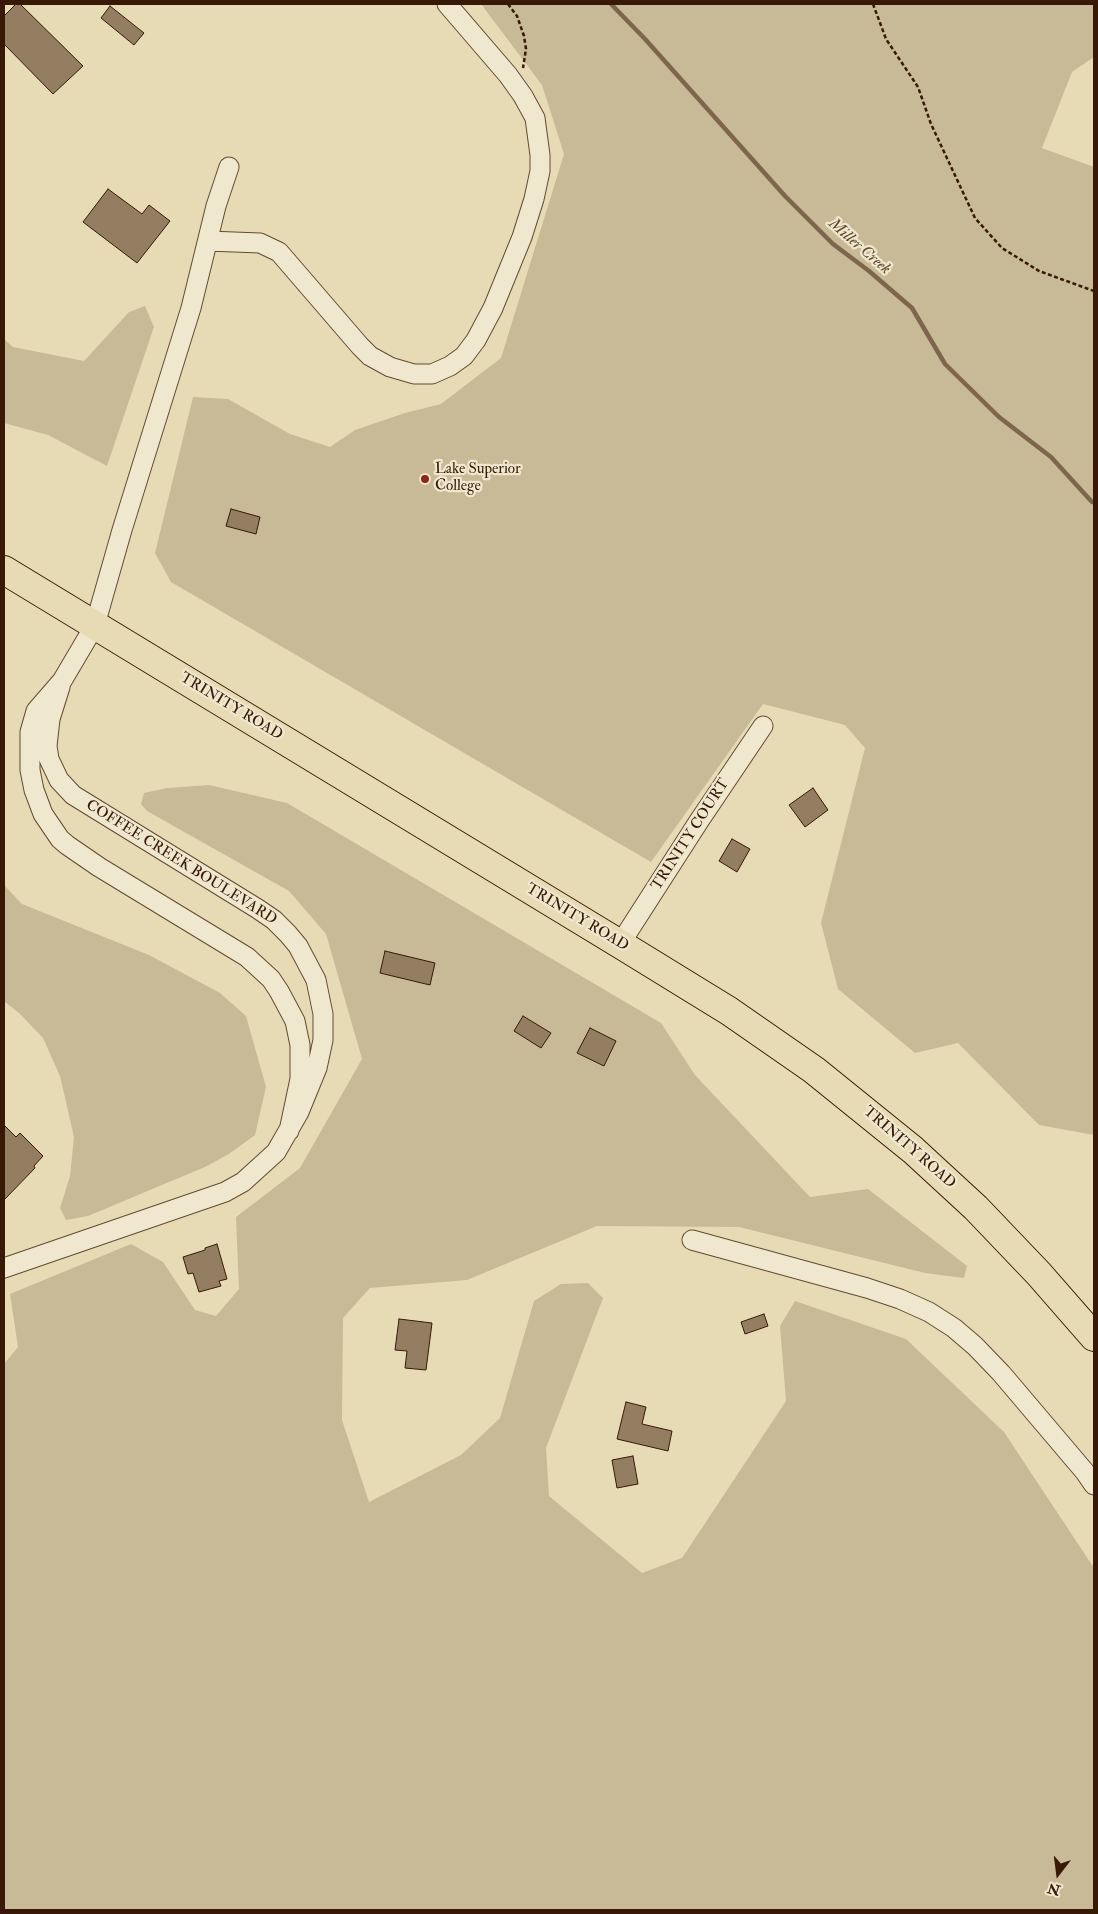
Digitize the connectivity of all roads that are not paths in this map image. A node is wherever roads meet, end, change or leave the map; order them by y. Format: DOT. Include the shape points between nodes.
graph roads {
  1 [pos="447,4"];
  2 [pos="229,167"];
  3 [pos="208,241"];
  4 [pos="4,570"];
  5 [pos="95,625"];
  6 [pos="62,681"];
  7 [pos="763,726"];
  8 [pos="620,944"];
  9 [pos="289,1132"];
  10 [pos="692,1240"];
  11 [pos="4,1268"];
  12 [pos="1094,1337"];
  13 [pos="1094,1485"];
  1 -- 3 [label="street" via="517,86 532,112 539,137 540,171 515,256 483,327 464,356 441,371 424,375 390,367 370,356 292,265 273,248 253,242"];
  2 -- 3 [label="street, COFFEE CREEK BOULEVARD"];
  3 -- 5 [label="street, COFFEE CREEK BOULEVARD" via="191,308"];
  4 -- 5 [label="highway, TRINITY ROAD"];
  5 -- 6 [label="street, COFFEE CREEK BOULEVARD"];
  5 -- 8 [label="highway, TRINITY ROAD"];
  6 -- 9 [label="street, COFFEE CREEK BOULEVARD" via="36,711 30,732 30,770 43,814 60,839 74,852 247,957 271,979 295,1021 300,1045 300,1079"];
  6 -- 9 [label="street, COFFEE CREEK BOULEVARD" via="50,718 47,746 53,770 66,789 274,920 298,946 309,965 321,998 323,1040 318,1068"];
  7 -- 8 [label="street, TRINITY COURT"];
  8 -- 12 [label="highway, TRINITY ROAD" via="778,1045 882,1123 976,1208"];
  9 -- 11 [label="street, COFFEE CREEK BOULEVARD" via="266,1163 225,1192"];
  10 -- 13 [label="street" via="867,1288 929,1312 975,1346"];
}
